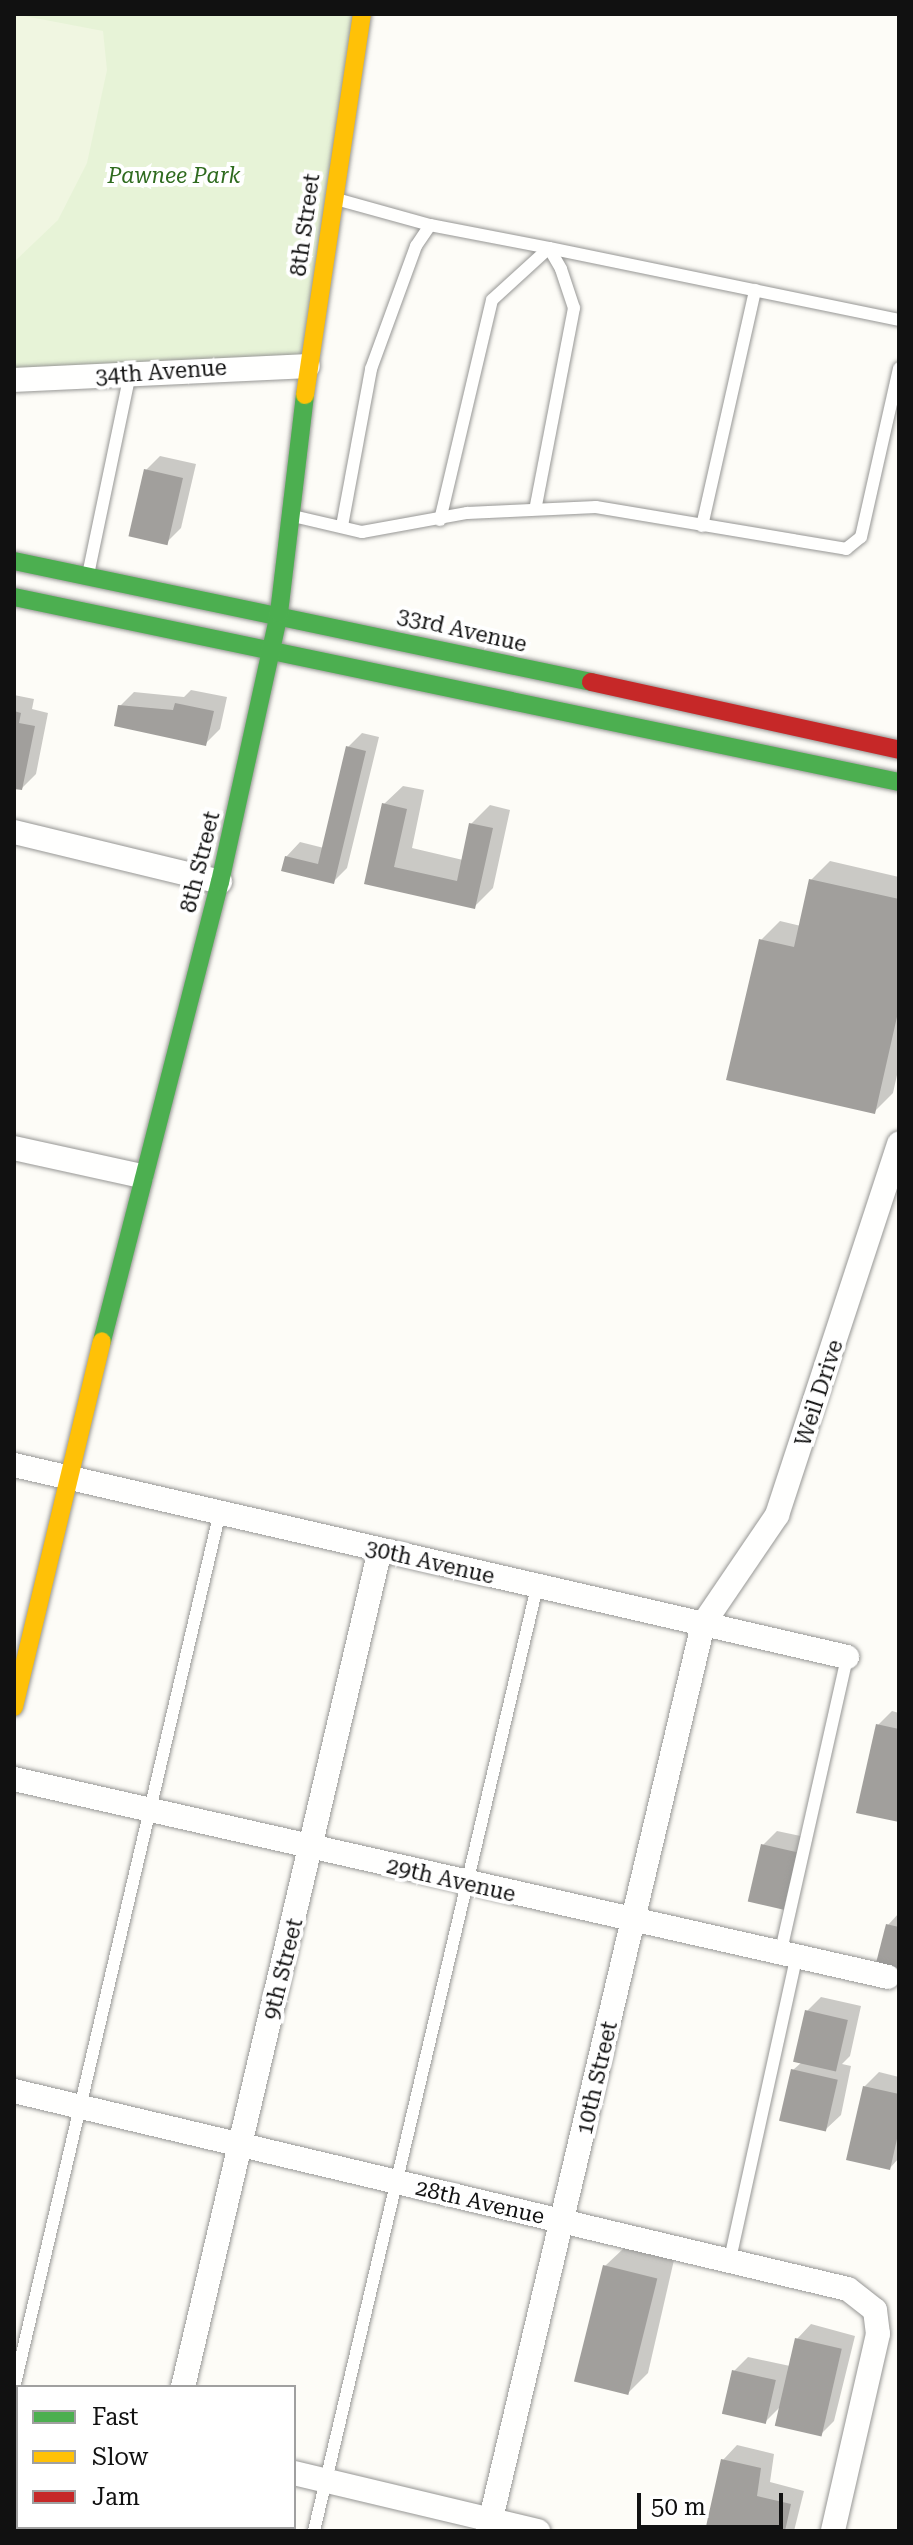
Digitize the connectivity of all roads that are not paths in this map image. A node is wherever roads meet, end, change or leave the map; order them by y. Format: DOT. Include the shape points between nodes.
graph roads {
  1 [pos="362,14"];
  2 [pos="334,199"];
  3 [pos="430,225"];
  4 [pos="549,248"];
  5 [pos="755,290"];
  6 [pos="899,320"];
  7 [pos="308,366"];
  8 [pos="899,368"];
  9 [pos="130,374"];
  10 [pos="14,380"];
  11 [pos="536,506"];
  12 [pos="287,514"];
  13 [pos="440,520"];
  14 [pos="342,526"];
  15 [pos="702,526"];
  16 [pos="14,561"];
  17 [pos="87,577"];
  18 [pos="14,597"];
  19 [pos="279,613"];
  20 [pos="270,652"];
  21 [pos="899,750"];
  22 [pos="899,782"];
  23 [pos="14,832"];
  24 [pos="220,882"];
  25 [pos="899,1144"];
  26 [pos="14,1148"];
  27 [pos="141,1176"];
  28 [pos="14,1465"];
  29 [pos="70,1479"];
  30 [pos="220,1512"];
  31 [pos="380,1550"];
  32 [pos="537,1587"];
  33 [pos="703,1624"];
  34 [pos="847,1657"];
  35 [pos="14,1707"];
  36 [pos="14,1779"];
  37 [pos="150,1811"];
  38 [pos="313,1848"];
  39 [pos="467,1883"];
  40 [pos="634,1922"];
  41 [pos="788,1957"];
  42 [pos="888,1977"];
  43 [pos="14,2091"];
  44 [pos="80,2106"];
  45 [pos="241,2145"];
  46 [pos="396,2182"];
  47 [pos="563,2221"];
  48 [pos="730,2259"];
  49 [pos="183,2385"];
  50 [pos="14,2388"];
  51 [pos="296,2473"];
  52 [pos="326,2480"];
  53 [pos="489,2525"];
  54 [pos="314,2531"];
  55 [pos="538,2531"];
  56 [pos="833,2531"];
  1 -- 2 [label="main road, 8th Street"];
  2 -- 3 [label="lane"];
  2 -- 7 [label="main road, 8th Street"];
  3 -- 4 [label="lane"];
  3 -- 14 [label="lane" via="416,246 371,369"];
  4 -- 5 [label="lane"];
  4 -- 11 [label="lane" via="574,308"];
  4 -- 13 [label="lane" via="492,300"];
  5 -- 6 [label="lane"];
  5 -- 15 [label="lane"];
  7 -- 9 [label="street, 34th Avenue"];
  7 -- 12 [label="main road, 8th Street"];
  8 -- 15 [label="lane" via="861,537 846,549"];
  9 -- 10 [label="street, 34th Avenue"];
  9 -- 17 [label="lane"];
  11 -- 13 [label="lane"];
  11 -- 15 [label="lane" via="596,507"];
  12 -- 14 [label="lane"];
  12 -- 19 [label="main road, 8th Street"];
  13 -- 14 [label="lane" via="362,532"];
  16 -- 17 [label="main road, 33rd Avenue"];
  17 -- 19 [label="main road, 33rd Avenue"];
  18 -- 20 [label="main road"];
  19 -- 20 [label="main road, 8th Street"];
  19 -- 21 [label="main road, 33rd Avenue"];
  20 -- 22 [label="main road"];
  20 -- 24 [label="main road, 8th Street"];
  23 -- 24 [label="street"];
  24 -- 27 [label="main road, 8th Street"];
  25 -- 33 [label="street, Weil Drive" via="777,1515"];
  26 -- 27 [label="street"];
  27 -- 29 [label="main road, 8th Street"];
  28 -- 29 [label="street, 30th Avenue"];
  29 -- 30 [label="street, 30th Avenue"];
  29 -- 35 [label="main road, 8th Street"];
  30 -- 31 [label="street, 30th Avenue"];
  30 -- 37 [label="lane"];
  31 -- 32 [label="street, 30th Avenue"];
  31 -- 38 [label="street, 9th Street"];
  32 -- 33 [label="street, 30th Avenue"];
  32 -- 39 [label="lane"];
  33 -- 34 [label="street, 30th Avenue"];
  33 -- 40 [label="street, 10th Street"];
  34 -- 41 [label="lane"];
  36 -- 37 [label="street, 29th Avenue"];
  37 -- 38 [label="street, 29th Avenue"];
  37 -- 44 [label="lane"];
  38 -- 39 [label="street, 29th Avenue"];
  38 -- 45 [label="street, 9th Street"];
  39 -- 40 [label="street, 29th Avenue"];
  39 -- 46 [label="lane"];
  40 -- 41 [label="street, 29th Avenue"];
  40 -- 47 [label="street, 10th Street"];
  41 -- 42 [label="street, 29th Avenue"];
  41 -- 48 [label="lane"];
  43 -- 44 [label="street, 28th Avenue"];
  44 -- 45 [label="street, 28th Avenue"];
  44 -- 50 [label="lane"];
  45 -- 46 [label="street, 28th Avenue"];
  45 -- 49 [label="street, 9th Street"];
  46 -- 47 [label="street, 28th Avenue"];
  46 -- 52 [label="lane"];
  47 -- 48 [label="street, 28th Avenue"];
  47 -- 53 [label="street, 10th Street"];
  48 -- 56 [label="street, 28th Avenue" via="848,2289 875,2310 878,2334"];
  51 -- 52 [label="street"];
  52 -- 53 [label="street"];
  52 -- 54 [label="lane"];
  53 -- 55 [label="street"];
}
